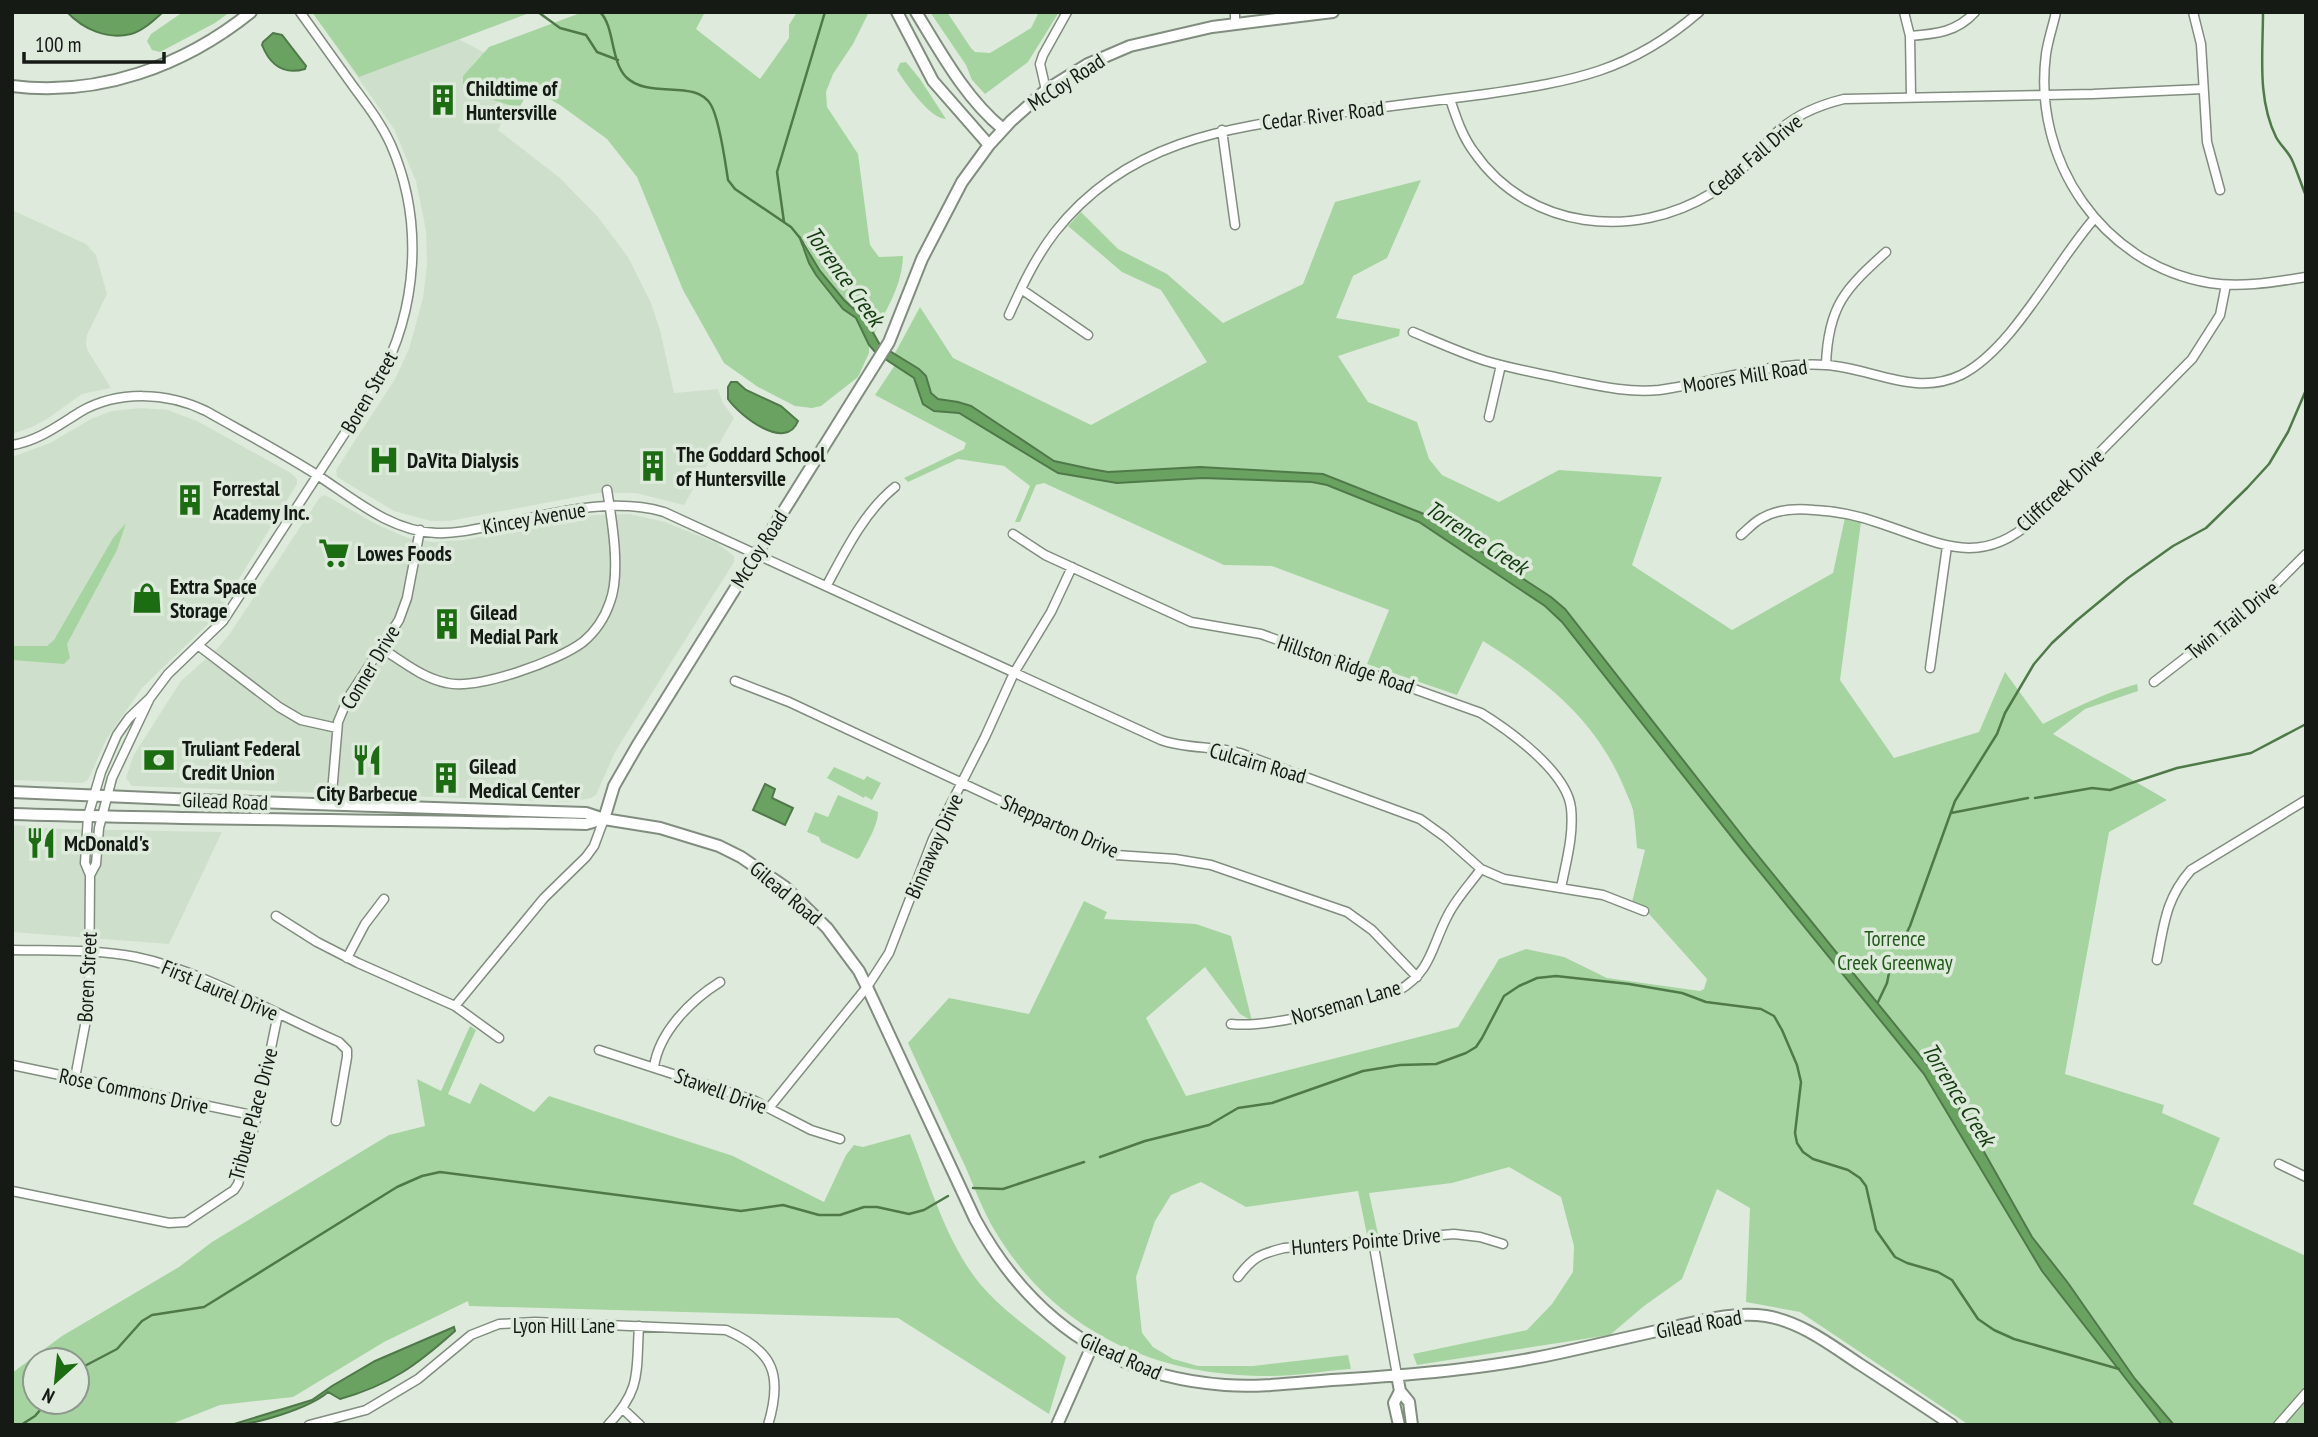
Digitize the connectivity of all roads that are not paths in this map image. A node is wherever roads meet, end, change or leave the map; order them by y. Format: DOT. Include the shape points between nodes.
graph roads {
  1 [pos="251,12"];
  2 [pos="300,12"];
  3 [pos="897,12"];
  4 [pos="916,12"];
  5 [pos="1067,12"];
  6 [pos="1235,12"];
  7 [pos="1333,12"];
  8 [pos="1699,12"];
  9 [pos="1905,12"];
  10 [pos="1975,12"];
  11 [pos="2056,12"];
  12 [pos="2193,12"];
  13 [pos="1235,24"];
  14 [pos="1910,36"];
  15 [pos="12,86"];
  16 [pos="37,88"];
  17 [pos="2203,89"];
  18 [pos="1045,90"];
  19 [pos="12,94"];
  20 [pos="2046,95"];
  21 [pos="1911,96"];
  22 [pos="1450,99"];
  23 [pos="1003,129"];
  24 [pos="1222,130"];
  25 [pos="989,145"];
  26 [pos="2220,190"];
  27 [pos="2094,219"];
  28 [pos="1235,225"];
  29 [pos="1886,252"];
  30 [pos="2306,277"];
  31 [pos="2226,285"];
  32 [pos="1021,289"];
  33 [pos="1009,315"];
  34 [pos="1413,332"];
  35 [pos="1088,335"];
  36 [pos="1501,365"];
  37 [pos="1826,365"];
  38 [pos="1489,417"];
  39 [pos="12,446"];
  40 [pos="317,475"];
  41 [pos="895,487"];
  42 [pos="607,490"];
  43 [pos="610,505"];
  44 [pos="420,530"];
  45 [pos="1013,534"];
  46 [pos="1741,536"];
  47 [pos="1947,547"];
  48 [pos="756,554"];
  49 [pos="2306,554"];
  50 [pos="1072,567"];
  51 [pos="827,585"];
  52 [pos="199,646"];
  53 [pos="381,648"];
  54 [pos="1930,668"];
  55 [pos="1014,673"];
  56 [pos="735,681"];
  57 [pos="2154,682"];
  58 [pos="150,698"];
  59 [pos="337,728"];
  60 [pos="963,783"];
  61 [pos="12,792"];
  62 [pos="92,796"];
  63 [pos="107,797"];
  64 [pos="2306,800"];
  65 [pos="331,805"];
  66 [pos="12,814"];
  67 [pos="88,816"];
  68 [pos="102,816"];
  69 [pos="604,819"];
  70 [pos="1481,869"];
  71 [pos="90,875"];
  72 [pos="1561,888"];
  73 [pos="384,900"];
  74 [pos="1644,911"];
  75 [pos="276,916"];
  76 [pos="12,950"];
  77 [pos="89,953"];
  78 [pos="347,958"];
  79 [pos="2157,960"];
  80 [pos="1417,977"];
  81 [pos="720,982"];
  82 [pos="867,987"];
  83 [pos="456,1006"];
  84 [pos="278,1014"];
  85 [pos="1231,1024"];
  86 [pos="499,1038"];
  87 [pos="599,1050"];
  88 [pos="12,1065"];
  89 [pos="654,1067"];
  90 [pos="75,1078"];
  91 [pos="769,1108"];
  92 [pos="257,1116"];
  93 [pos="336,1121"];
  94 [pos="840,1139"];
  95 [pos="2279,1164"];
  96 [pos="2306,1177"];
  97 [pos="12,1191"];
  98 [pos="1373,1241"];
  99 [pos="1503,1244"];
  100 [pos="1238,1278"];
  101 [pos="639,1326"];
  102 [pos="1092,1346"];
  103 [pos="1397,1375"];
  104 [pos="1400,1391"];
  105 [pos="2306,1393"];
  106 [pos="623,1409"];
  107 [pos="309,1425"];
  108 [pos="608,1425"];
  109 [pos="640,1425"];
  110 [pos="768,1425"];
  111 [pos="1057,1425"];
  112 [pos="1399,1425"];
  113 [pos="1412,1425"];
  114 [pos="1952,1425"];
  115 [pos="2278,1425"];
  1 -- 16 [label="main road" via="207,44 147,72 101,83"];
  2 -- 40 [label="street, Boren Street" via="391,144 410,208 413,253 410,295 393,354"];
  3 -- 25 [label="main road" via="933,81"];
  4 -- 23 [label="main road" via="948,64 988,117"];
  5 -- 18 [label="street" via="1040,64"];
  6 -- 13 [label="street"];
  7 -- 13 [label="main road, McCoy Road"];
  8 -- 22 [label="street, Cedar River Road" via="1655,46 1592,75"];
  9 -- 14 [label="street"];
  10 -- 14 [label="street" via="1948,31"];
  11 -- 20 [label="street" via="2046,52"];
  12 -- 17 [label="street" via="2201,44"];
  13 -- 18 [label="main road, McCoy Road" via="1120,49"];
  14 -- 21 [label="street"];
  15 -- 16 [label="main road"];
  16 -- 19 [label="main road"];
  17 -- 20 [label="street, Cedar Fall Drive"];
  17 -- 26 [label="street" via="2207,142"];
  18 -- 23 [label="main road, McCoy Road"];
  20 -- 21 [label="street, Cedar Fall Drive"];
  20 -- 27 [label="street" via="2058,159"];
  21 -- 22 [label="street, Cedar Fall Drive" via="1844,99 1816,108 1786,125 1745,168 1704,198 1656,217 1609,222 1566,217 1510,191 1475,153"];
  22 -- 24 [label="street, Cedar River Road"];
  23 -- 25 [label="main road, McCoy Road"];
  24 -- 28 [label="street"];
  24 -- 32 [label="street, Cedar River Road" via="1154,155 1092,196 1055,232"];
  25 -- 48 [label="main road, McCoy Road" via="943,215 876,366"];
  27 -- 31 [label="street" via="2124,246 2164,269"];
  27 -- 37 [label="street, Moores Mill Road" via="2030,306 1973,368 1936,383 1911,384"];
  29 -- 37 [label="street" via="1853,281 1837,304"];
  30 -- 31 [label="street"];
  31 -- 47 [label="street, Cliffcreek Drive" via="2220,315 2192,359 2032,521 2007,539 1987,546"];
  32 -- 33 [label="street, Cedar River Road"];
  32 -- 35 [label="street"];
  34 -- 36 [label="street, Moores Mill Road"];
  36 -- 37 [label="street, Moores Mill Road" via="1595,386 1648,391 1791,366"];
  36 -- 38 [label="street"];
  39 -- 40 [label="street, Kincey Avenue" via="46,433 98,403 152,396 206,411"];
  40 -- 44 [label="street, Kincey Avenue" via="379,516"];
  40 -- 52 [label="street, Boren Street" via="223,621"];
  41 -- 51 [label="street" via="862,526"];
  42 -- 43 [label="street"];
  43 -- 44 [label="street, Kincey Avenue" via="467,531"];
  43 -- 48 [label="street, Kincey Avenue" via="664,512"];
  43 -- 53 [label="street" via="614,570 610,602 595,630 575,647 538,664 463,685 430,678"];
  44 -- 53 [label="street, Conner Drive" via="407,598 396,627"];
  45 -- 50 [label="street, Hillston Ridge Road"];
  46 -- 47 [label="street, Cliffcreek Drive" via="1762,518 1784,510 1824,510"];
  47 -- 54 [label="street"];
  48 -- 51 [label="street, Culcairn Road"];
  48 -- 69 [label="main road, McCoy Road" via="631,756 614,786"];
  49 -- 57 [label="street, Twin Trail Drive" via="2261,599"];
  50 -- 55 [label="street, Binnaway Drive"];
  50 -- 72 [label="street, Hillston Ridge Road" via="1191,622 1249,631 1315,652 1481,713 1499,724 1549,769 1567,793 1572,821"];
  51 -- 55 [label="street, Culcairn Road"];
  52 -- 58 [label="street, Boren Street"];
  52 -- 59 [label="street" via="279,707 302,720"];
  53 -- 59 [label="street, Conner Drive" via="348,698"];
  55 -- 60 [label="street, Binnaway Drive"];
  55 -- 70 [label="street, Culcairn Road" via="1172,744 1240,753 1400,810 1432,826"];
  56 -- 60 [label="street, Shepparton Drive"];
  58 -- 62 [label="street, Boren Street" via="117,735"];
  58 -- 63 [label="street, Boren Street"];
  59 -- 65 [label="street, Conner Drive"];
  60 -- 80 [label="street, Shepparton Drive" via="1116,855 1211,865 1347,912 1372,930"];
  60 -- 82 [label="street, Binnaway Drive" via="933,839 889,953"];
  61 -- 62 [label="main road, Gilead Road"];
  62 -- 63 [label="main road, Gilead Road"];
  62 -- 67 [label="street, Boren Street"];
  63 -- 65 [label="main road, Gilead Road"];
  63 -- 68 [label="street, Boren Street"];
  64 -- 79 [label="street" via="2186,876 2168,904"];
  65 -- 69 [label="main road, Gilead Road" via="586,813"];
  66 -- 67 [label="main road, Gilead Road"];
  67 -- 68 [label="main road, Gilead Road"];
  67 -- 71 [label="street, Boren Street" via="85,863"];
  68 -- 69 [label="main road, Gilead Road" via="580,824"];
  68 -- 71 [label="street, Boren Street" via="96,864"];
  69 -- 82 [label="main road, Gilead Road" via="687,835 741,857 785,887 827,928"];
  69 -- 83 [label="street, McCoy Road" via="586,857 544,898"];
  70 -- 72 [label="street, Culcairn Road" via="1504,879"];
  70 -- 80 [label="street, Norseman Lane" via="1449,913 1428,963"];
  71 -- 77 [label="street, Boren Street"];
  72 -- 74 [label="street, Culcairn Road" via="1610,897"];
  73 -- 78 [label="street"];
  75 -- 78 [label="street"];
  76 -- 77 [label="street, First Laurel Drive"];
  77 -- 84 [label="street, First Laurel Drive" via="152,961"];
  77 -- 90 [label="street, Boren Street" via="89,1004"];
  78 -- 83 [label="street"];
  80 -- 85 [label="street, Norseman Lane" via="1398,991 1379,996 1279,1021"];
  81 -- 89 [label="street" via="676,1023 661,1043"];
  82 -- 91 [label="street, Binnaway Drive"];
  82 -- 102 [label="main road, Gilead Road" via="988,1243 1035,1303"];
  83 -- 86 [label="street"];
  84 -- 92 [label="street, Tribute Place Drive"];
  84 -- 93 [label="street, First Laurel Drive" via="347,1050"];
  87 -- 89 [label="street, Stawell Drive"];
  88 -- 90 [label="street, Rose Commons Drive"];
  89 -- 91 [label="street, Stawell Drive"];
  90 -- 92 [label="street, Rose Commons Drive"];
  91 -- 94 [label="street, Stawell Drive"];
  92 -- 97 [label="street, Tribute Place Drive" via="238,1184 186,1222 169,1223"];
  95 -- 96 [label="street"];
  98 -- 99 [label="street, Hunters Pointe Drive" via="1465,1234"];
  98 -- 100 [label="street, Hunters Pointe Drive" via="1284,1248 1258,1256"];
  98 -- 103 [label="street"];
  101 -- 106 [label="street" via="636,1379"];
  101 -- 107 [label="street, Lyon Hill Lane" via="499,1324 471,1335 418,1379 366,1410"];
  101 -- 110 [label="street, Lyon Hill Lane" via="726,1330 749,1340 762,1351 772,1371 776,1390"];
  102 -- 103 [label="main road, Gilead Road" via="1169,1377 1217,1384"];
  102 -- 111 [label="main road"];
  103 -- 104 [label="main road"];
  103 -- 114 [label="main road, Gilead Road" via="1496,1365 1714,1318 1753,1314 1809,1331"];
  104 -- 112 [label="main road" via="1394,1403"];
  104 -- 113 [label="main road" via="1409,1402"];
  105 -- 115 [label="street"];
  106 -- 108 [label="street"];
  106 -- 109 [label="street"];
}
